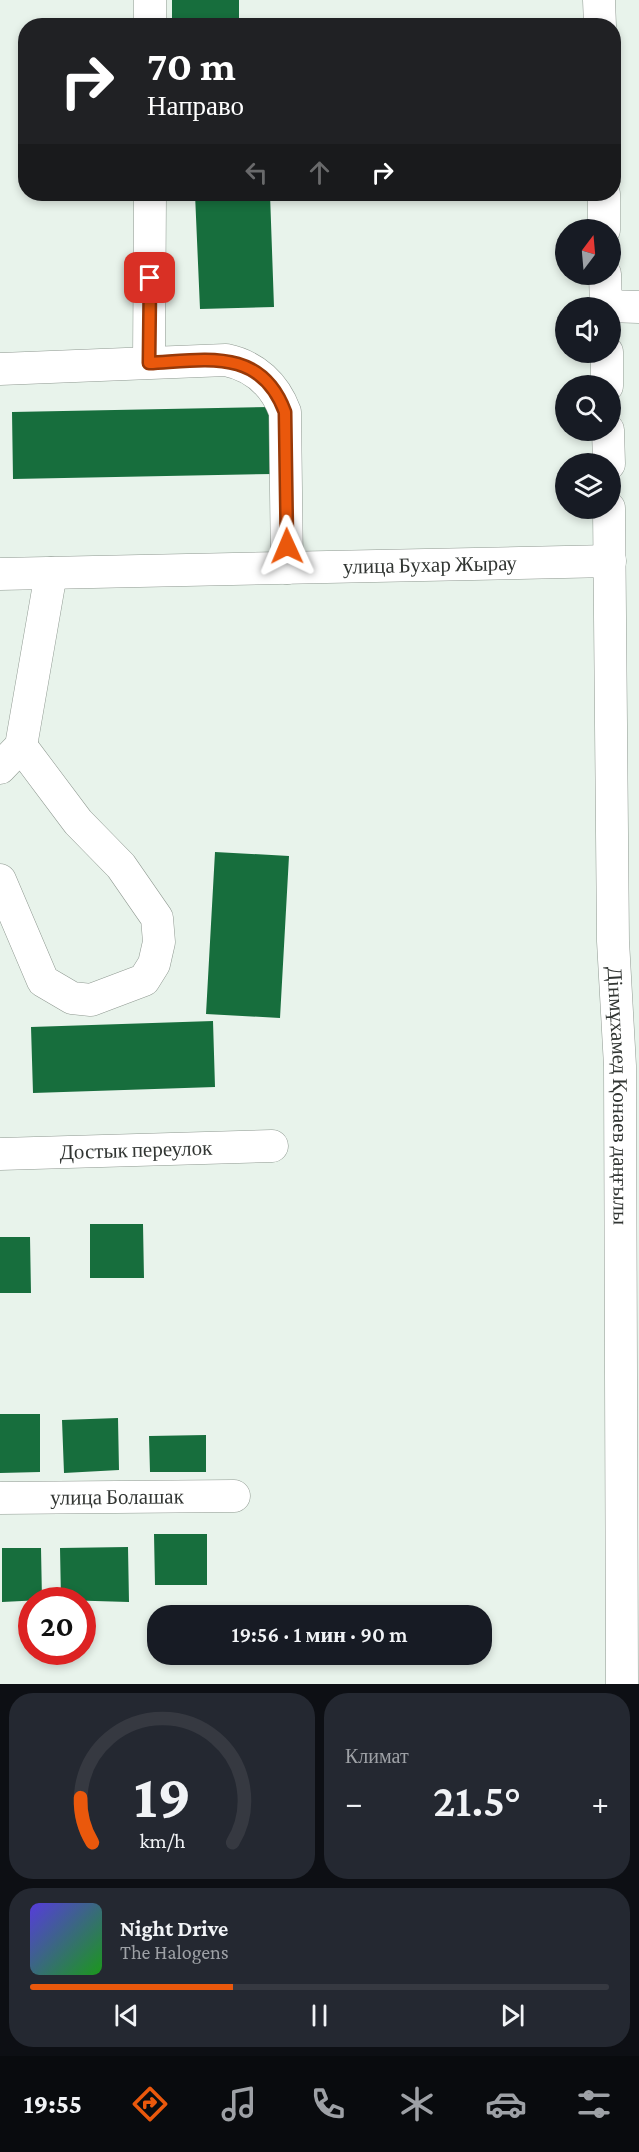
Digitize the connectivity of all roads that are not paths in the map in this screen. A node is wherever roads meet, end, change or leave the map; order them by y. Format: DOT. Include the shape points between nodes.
graph roads {
  1 [pos="150,0"];
  2 [pos="599,0"];
  3 [pos="150,18"];
  4 [pos="600,18"];
  5 [pos="150,201"];
  6 [pos="604,201"];
  7 [pos="604,219"];
  8 [pos="621,307"];
  9 [pos="639,307"];
  10 [pos="149,363"];
  11 [pos="0,369"];
  12 [pos="609,519"];
  13 [pos="610,561"];
  14 [pos="287,568"];
  15 [pos="51,573"];
  16 [pos="0,574"];
  17 [pos="10,757"];
  18 [pos="0,880"];
  19 [pos="626,943"];
  20 [pos="629,1065"];
  21 [pos="272,1146"];
  22 [pos="0,1154"];
  23 [pos="234,1496"];
  24 [pos="0,1498"];
  25 [pos="622,1684"];
  1 -- 3 [label="street"];
  2 -- 4 [label="street"];
  5 -- 10 [label="street"];
  6 -- 7 [label="street"];
  8 -- 9 [label="street"];
  10 -- 11 [label="street"];
  10 -- 14 [label="street" via="241,363 268,382 280,398 285,412"];
  12 -- 13 [label="street, Дінмұхамед Қонаев даңғылы"];
  13 -- 14 [label="street, улица Бухар Жырау"];
  13 -- 19 [label="street, Дінмұхамед Қонаев даңғылы"];
  14 -- 15 [label="street, улица Бухар Жырау"];
  15 -- 16 [label="street, улица Бухар Жырау"];
  15 -- 17 [label="street"];
  17 -- 18 [label="street" via="121,866 157,918 159,942 154,964 144,980 91,1000 72,998 54,990 43,981"];
  19 -- 20 [label="street, Дінмұхамед Қонаев даңғылы"];
  20 -- 25 [label="street, Дінмұхамед Қонаев даңғылы"];
  21 -- 22 [label="street, Достык переулок"];
  23 -- 24 [label="street, улица Болашак"];
}
